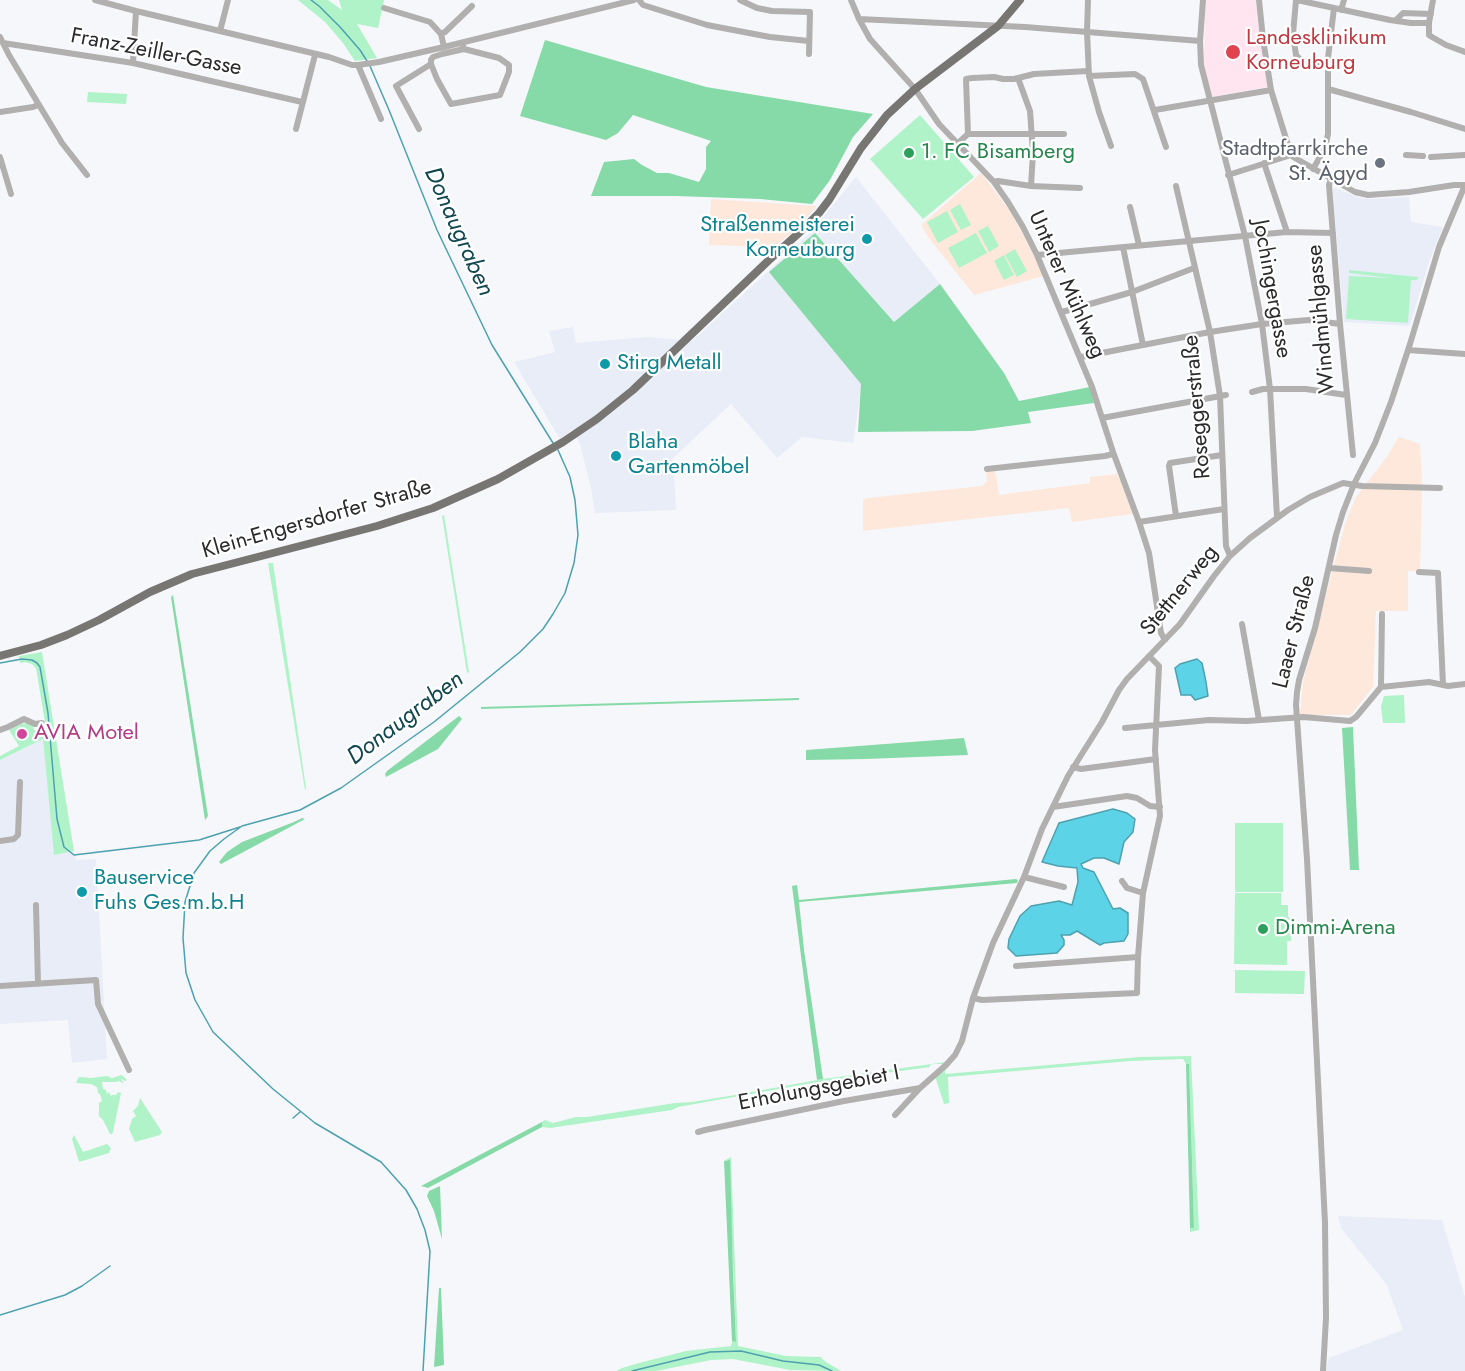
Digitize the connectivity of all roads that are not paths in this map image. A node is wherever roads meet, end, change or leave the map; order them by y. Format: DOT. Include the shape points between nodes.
graph roads {
  1 [pos="95,0"];
  2 [pos="228,0"];
  3 [pos="637,0"];
  4 [pos="740,0"];
  5 [pos="851,0"];
  6 [pos="1020,0"];
  7 [pos="1088,0"];
  8 [pos="1203,0"];
  9 [pos="1259,0"];
  10 [pos="1296,0"];
  11 [pos="1344,0"];
  12 [pos="1433,0"];
  13 [pos="472,6"];
  14 [pos="384,8"];
  15 [pos="1338,9"];
  16 [pos="136,11"];
  17 [pos="1431,14"];
  18 [pos="859,19"];
  19 [pos="1396,20"];
  20 [pos="1429,25"];
  21 [pos="998,26"];
  22 [pos="220,31"];
  23 [pos="1087,32"];
  24 [pos="441,34"];
  25 [pos="1,40"];
  26 [pos="809,40"];
  27 [pos="1200,41"];
  28 [pos="463,46"];
  29 [pos="444,47"];
  30 [pos="1465,52"];
  31 [pos="809,54"];
  32 [pos="315,55"];
  33 [pos="133,63"];
  34 [pos="431,64"];
  35 [pos="1328,64"];
  36 [pos="360,65"];
  37 [pos="1089,74"];
  38 [pos="1018,78"];
  39 [pos="915,89"];
  40 [pos="1328,89"];
  41 [pos="1271,90"];
  42 [pos="1209,101"];
  43 [pos="302,102"];
  44 [pos="38,105"];
  45 [pos="1155,110"];
  46 [pos="0,112"];
  47 [pos="381,119"];
  48 [pos="296,129"];
  49 [pos="419,129"];
  50 [pos="1465,129"];
  51 [pos="968,134"];
  52 [pos="1032,134"];
  53 [pos="1064,134"];
  54 [pos="957,144"];
  55 [pos="1111,146"];
  56 [pos="1166,147"];
  57 [pos="1291,155"];
  58 [pos="1406,155"];
  59 [pos="1465,155"];
  60 [pos="1,162"];
  61 [pos="1264,164"];
  62 [pos="1313,169"];
  63 [pos="87,175"];
  64 [pos="1228,175"];
  65 [pos="1331,179"];
  66 [pos="994,182"];
  67 [pos="1465,185"];
  68 [pos="1032,186"];
  69 [pos="1176,186"];
  70 [pos="1080,188"];
  71 [pos="11,194"];
  72 [pos="1130,207"];
  73 [pos="1287,232"];
  74 [pos="1333,234"];
  75 [pos="1245,236"];
  76 [pos="1188,240"];
  77 [pos="1139,245"];
  78 [pos="1123,247"];
  79 [pos="1037,255"];
  80 [pos="1194,268"];
  81 [pos="1132,292"];
  82 [pos="1062,312"];
  83 [pos="1262,324"];
  84 [pos="1340,324"];
  85 [pos="1210,332"];
  86 [pos="1143,345"];
  87 [pos="1408,350"];
  88 [pos="1465,354"];
  89 [pos="1081,357"];
  90 [pos="1270,390"];
  91 [pos="1252,392"];
  92 [pos="1346,395"];
  93 [pos="1222,396"];
  94 [pos="1102,418"];
  95 [pos="1113,454"];
  96 [pos="1222,455"];
  97 [pos="1353,455"];
  98 [pos="987,469"];
  99 [pos="1354,484"];
  100 [pos="1440,488"];
  101 [pos="1224,509"];
  102 [pos="1176,516"];
  103 [pos="1277,517"];
  104 [pos="1139,522"];
  105 [pos="1230,556"];
  106 [pos="1329,567"];
  107 [pos="1369,571"];
  108 [pos="1419,572"];
  109 [pos="1382,614"];
  110 [pos="1242,624"];
  111 [pos="1165,640"];
  112 [pos="0,654"];
  113 [pos="1149,656"];
  114 [pos="1465,684"];
  115 [pos="1443,685"];
  116 [pos="1381,687"];
  117 [pos="1297,718"];
  118 [pos="1259,720"];
  119 [pos="42,723"];
  120 [pos="1156,725"];
  121 [pos="1125,728"];
  122 [pos="0,730"];
  123 [pos="1156,759"];
  124 [pos="1073,767"];
  125 [pos="20,782"];
  126 [pos="1053,807"];
  127 [pos="1160,807"];
  128 [pos="0,841"];
  129 [pos="1024,877"];
  130 [pos="1122,881"];
  131 [pos="1064,887"];
  132 [pos="1143,893"];
  133 [pos="36,905"];
  134 [pos="1138,957"];
  135 [pos="1016,966"];
  136 [pos="38,984"];
  137 [pos="0,986"];
  138 [pos="973,998"];
  139 [pos="129,1070"];
  140 [pos="920,1088"];
  141 [pos="895,1115"];
  142 [pos="698,1132"];
  143 [pos="1323,1371"];
  1 -- 16 [label="street"];
  2 -- 22 [label="street"];
  3 -- 26 [label="street" via="707,25"];
  3 -- 28 [label="street"];
  4 -- 26 [label="street" via="757,8 810,12"];
  5 -- 18 [label="street, Unterer Mühlweg"];
  6 -- 21 [label="main road, Klein-Engersdorfer Straße"];
  7 -- 23 [label="street"];
  8 -- 27 [label="street, Jochingergasse"];
  9 -- 41 [label="street"];
  10 -- 15 [label="street"];
  10 -- 35 [label="street" via="1296,55 1302,61"];
  11 -- 15 [label="street"];
  12 -- 17 [label="street"];
  13 -- 24 [label="street"];
  14 -- 24 [label="street" via="430,22"];
  15 -- 19 [label="street"];
  15 -- 35 [label="street"];
  16 -- 22 [label="street"];
  16 -- 33 [label="street"];
  17 -- 19 [label="street" via="1403,13"];
  17 -- 20 [label="street"];
  18 -- 21 [label="street"];
  18 -- 39 [label="street, Unterer Mühlweg" via="870,39"];
  19 -- 20 [label="street"];
  20 -- 30 [label="street" via="1431,38"];
  21 -- 23 [label="street"];
  21 -- 39 [label="main road, Klein-Engersdorfer Straße"];
  22 -- 32 [label="street"];
  23 -- 27 [label="street"];
  23 -- 37 [label="street"];
  24 -- 29 [label="street"];
  25 -- 33 [label="street, Franz-Zeiller-Gasse"];
  25 -- 44 [label="street"];
  26 -- 31 [label="street"];
  27 -- 42 [label="street, Jochingergasse"];
  28 -- 29 [label="street"];
  28 -- 34 [label="street" via="433,57"];
  28 -- 34 [label="street" via="509,65 500,95 451,104"];
  29 -- 36 [label="street"];
  32 -- 36 [label="street"];
  32 -- 43 [label="street"];
  33 -- 43 [label="street, Franz-Zeiller-Gasse"];
  34 -- 49 [label="street" via="396,86"];
  35 -- 40 [label="street"];
  36 -- 47 [label="street"];
  37 -- 38 [label="street" via="1034,74"];
  37 -- 45 [label="street" via="1140,76"];
  37 -- 55 [label="street"];
  38 -- 51 [label="street" via="966,79"];
  38 -- 52 [label="street" via="1030,111"];
  39 -- 54 [label="street, Unterer Mühlweg"];
  39 -- 112 [label="main road, Klein-Engersdorfer Straße" via="870,135 832,196 807,225 633,390 551,450 434,508 192,574 67,635"];
  40 -- 50 [label="street"];
  40 -- 62 [label="street" via="1328,134"];
  41 -- 42 [label="street"];
  41 -- 57 [label="street"];
  42 -- 45 [label="street"];
  42 -- 64 [label="street, Jochingergasse"];
  43 -- 48 [label="street"];
  44 -- 46 [label="street"];
  44 -- 63 [label="street"];
  45 -- 56 [label="street"];
  51 -- 52 [label="street"];
  51 -- 54 [label="street"];
  52 -- 53 [label="street"];
  52 -- 68 [label="street"];
  54 -- 66 [label="street, Unterer Mühlweg"];
  57 -- 61 [label="street"];
  57 -- 62 [label="street"];
  58 -- 59 [label="street"];
  60 -- 71 [label="street"];
  61 -- 64 [label="street"];
  61 -- 73 [label="street"];
  62 -- 65 [label="street"];
  64 -- 75 [label="street, Jochingergasse"];
  65 -- 67 [label="street" via="1368,195"];
  65 -- 74 [label="street, Windmühlgasse"];
  66 -- 68 [label="street"];
  66 -- 79 [label="street, Unterer Mühlweg"];
  67 -- 87 [label="street, Laaer Straße" via="1439,247"];
  68 -- 70 [label="street"];
  69 -- 76 [label="street, Roseggerstraße"];
  72 -- 77 [label="street"];
  73 -- 74 [label="street"];
  73 -- 75 [label="street"];
  74 -- 84 [label="street, Windmühlgasse"];
  75 -- 76 [label="street"];
  75 -- 83 [label="street, Jochingergasse"];
  76 -- 77 [label="street"];
  76 -- 80 [label="street, Roseggerstraße"];
  77 -- 78 [label="street"];
  78 -- 79 [label="street"];
  78 -- 81 [label="street"];
  79 -- 82 [label="street, Unterer Mühlweg"];
  80 -- 81 [label="street"];
  80 -- 85 [label="street, Roseggerstraße"];
  81 -- 82 [label="street"];
  81 -- 86 [label="street"];
  82 -- 89 [label="street, Unterer Mühlweg"];
  83 -- 84 [label="street" via="1309,320"];
  83 -- 85 [label="street"];
  83 -- 90 [label="street, Jochingergasse"];
  84 -- 92 [label="street, Windmühlgasse"];
  85 -- 86 [label="street"];
  85 -- 93 [label="street, Roseggerstraße"];
  86 -- 89 [label="street"];
  87 -- 88 [label="street"];
  87 -- 99 [label="street, Laaer Straße" via="1375,443"];
  89 -- 94 [label="street, Unterer Mühlweg"];
  90 -- 91 [label="street"];
  90 -- 92 [label="street" via="1306,388"];
  90 -- 103 [label="street, Jochingergasse"];
  92 -- 97 [label="street, Windmühlgasse"];
  93 -- 94 [label="street"];
  93 -- 96 [label="street, Roseggerstraße"];
  94 -- 95 [label="street, Unterer Mühlweg"];
  95 -- 98 [label="street"];
  95 -- 104 [label="street, Unterer Mühlweg"];
  96 -- 101 [label="street, Roseggerstraße"];
  96 -- 102 [label="street" via="1170,463"];
  99 -- 100 [label="street, Stettnerweg"];
  99 -- 103 [label="street, Stettnerweg" via="1342,483"];
  99 -- 106 [label="street, Laaer Straße"];
  101 -- 102 [label="street"];
  101 -- 105 [label="street, Roseggerstraße"];
  102 -- 104 [label="street"];
  103 -- 105 [label="street, Stettnerweg"];
  104 -- 111 [label="street, Unterer Mühlweg" via="1149,551"];
  105 -- 111 [label="street, Stettnerweg"];
  106 -- 107 [label="street"];
  106 -- 117 [label="street, Laaer Straße" via="1298,684"];
  108 -- 115 [label="street" via="1438,573"];
  109 -- 116 [label="street"];
  110 -- 118 [label="street"];
  111 -- 113 [label="street, Stettnerweg"];
  113 -- 120 [label="street" via="1159,666"];
  113 -- 124 [label="street, Stettnerweg" via="1123,684"];
  114 -- 115 [label="street"];
  115 -- 116 [label="street" via="1429,682"];
  116 -- 117 [label="street" via="1350,721"];
  117 -- 118 [label="street"];
  117 -- 143 [label="street, Laaer Straße" via="1325,1223"];
  118 -- 120 [label="street"];
  119 -- 122 [label="street" via="24,719"];
  120 -- 121 [label="street"];
  120 -- 123 [label="street"];
  123 -- 124 [label="street"];
  123 -- 127 [label="street"];
  124 -- 126 [label="street, Stettnerweg"];
  125 -- 128 [label="street" via="18,835"];
  126 -- 127 [label="street" via="1130,796"];
  126 -- 129 [label="street, Stettnerweg"];
  127 -- 132 [label="street"];
  129 -- 131 [label="street"];
  129 -- 138 [label="street, Erholungsgebiet I"];
  130 -- 132 [label="street" via="1126,888"];
  132 -- 134 [label="street"];
  133 -- 136 [label="street"];
  134 -- 135 [label="street"];
  134 -- 138 [label="street" via="1137,993"];
  136 -- 137 [label="street"];
  136 -- 139 [label="street" via="96,980 98,1004"];
  138 -- 140 [label="street, Erholungsgebiet I" via="955,1055"];
  140 -- 141 [label="street"];
  140 -- 142 [label="street, Erholungsgebiet I"];
}
